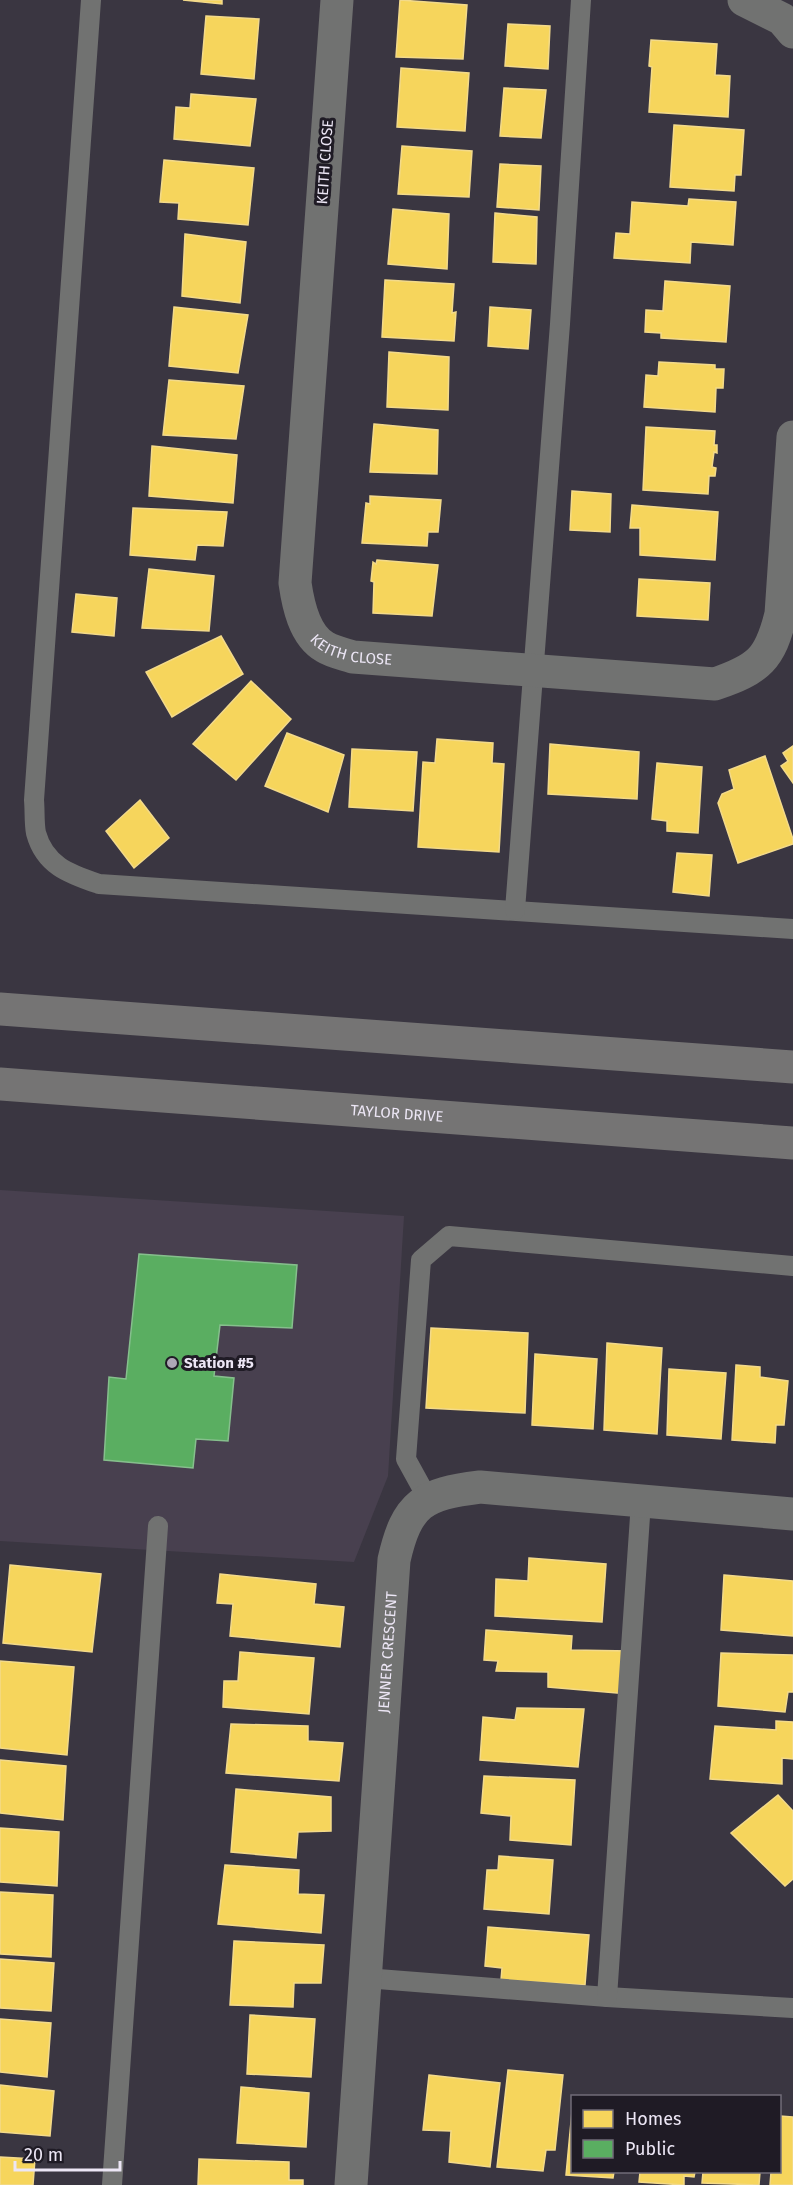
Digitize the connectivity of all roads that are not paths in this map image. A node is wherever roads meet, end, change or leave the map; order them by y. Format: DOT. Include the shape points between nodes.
graph roads {
  1 [pos="91,0"];
  2 [pos="337,0"];
  3 [pos="581,0"];
  4 [pos="744,0"];
  5 [pos="793,32"];
  6 [pos="793,437"];
  7 [pos="532,670"];
  8 [pos="515,910"];
  9 [pos="793,929"];
  10 [pos="0,1009"];
  11 [pos="793,1067"];
  12 [pos="0,1084"];
  13 [pos="793,1143"];
  14 [pos="793,1266"];
  15 [pos="428,1499"];
  16 [pos="641,1502"];
  17 [pos="793,1514"];
  18 [pos="158,1526"];
  19 [pos="365,1978"];
  20 [pos="607,1997"];
  21 [pos="793,2008"];
  22 [pos="112,2185"];
  23 [pos="351,2185"];
  1 -- 8 [label="lane" via="34,800 36,833 49,858 68,873 99,884"];
  2 -- 7 [label="street, KEITH CLOSE" via="295,582 298,607 310,632 324,647 353,657"];
  3 -- 7 [label="lane"];
  4 -- 5 [label="street" via="782,19"];
  6 -- 7 [label="street, KEITH CLOSE" via="782,614 775,640 759,664 715,684"];
  7 -- 8 [label="lane"];
  8 -- 9 [label="lane"];
  10 -- 11 [label="main road"];
  12 -- 13 [label="main road, TAYLOR DRIVE"];
  14 -- 15 [label="lane" via="449,1236 421,1260 406,1459"];
  15 -- 16 [label="street, JENNER CRESCENT" via="480,1487"];
  15 -- 19 [label="street, JENNER CRESCENT" via="409,1515 394,1560"];
  16 -- 17 [label="street, JENNER CRESCENT"];
  16 -- 20 [label="lane"];
  18 -- 22 [label="lane"];
  19 -- 20 [label="lane"];
  19 -- 23 [label="street, JENNER CRESCENT"];
  20 -- 21 [label="lane"];
}
